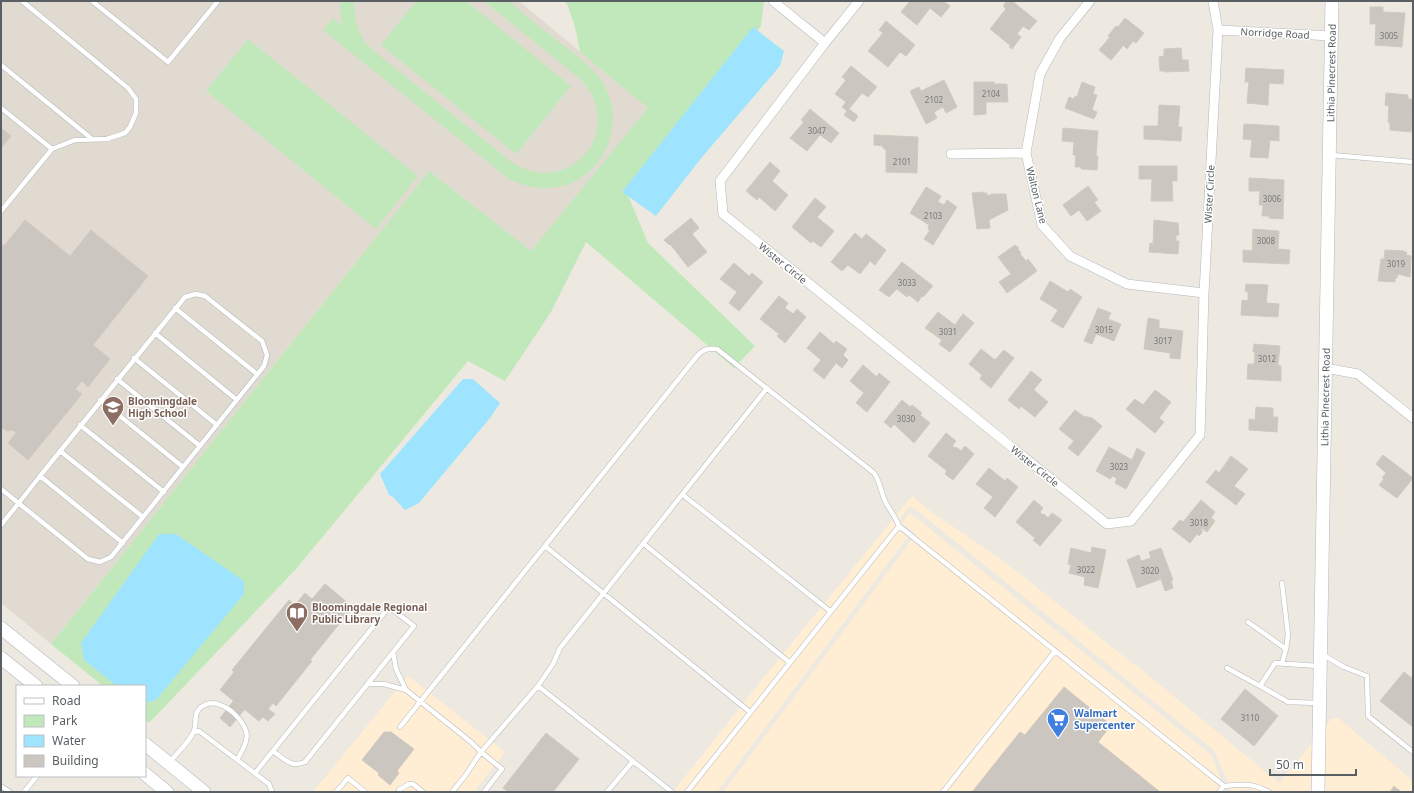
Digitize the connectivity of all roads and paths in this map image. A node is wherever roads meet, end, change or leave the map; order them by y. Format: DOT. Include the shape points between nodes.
graph roads {
  1 [pos="22,1"];
  2 [pos="92,1"];
  3 [pos="218,1"];
  4 [pos="773,1"];
  5 [pos="859,1"];
  6 [pos="1090,1"];
  7 [pos="1213,1"];
  8 [pos="1332,1"];
  9 [pos="1218,30"];
  10 [pos="1331,36"];
  11 [pos="825,43"];
  12 [pos="1,65"];
  13 [pos="1,108"];
  14 [pos="92,139"];
  15 [pos="52,149"];
  16 [pos="1026,153"];
  17 [pos="951,154"];
  18 [pos="1329,155"];
  19 [pos="1413,162"];
  20 [pos="1,211"];
  21 [pos="1204,293"];
  22 [pos="175,308"];
  23 [pos="155,333"];
  24 [pos="134,358"];
  25 [pos="1326,368"];
  26 [pos="257,374"];
  27 [pos="117,379"];
  28 [pos="767,388"];
  29 [pos="100,400"];
  30 [pos="237,400"];
  31 [pos="1413,418"];
  32 [pos="217,425"];
  33 [pos="80,426"];
  34 [pos="200,446"];
  35 [pos="60,451"];
  36 [pos="183,467"];
  37 [pos="40,476"];
  38 [pos="1,489"];
  39 [pos="164,492"];
  40 [pos="683,495"];
  41 [pos="19,503"];
  42 [pos="143,517"];
  43 [pos="1,525"];
  44 [pos="899,526"];
  45 [pos="122,543"];
  46 [pos="644,544"];
  47 [pos="544,546"];
  48 [pos="1282,583"];
  49 [pos="604,594"];
  50 [pos="830,612"];
  51 [pos="1248,622"];
  52 [pos="1,628"];
  53 [pos="1286,649"];
  54 [pos="1055,651"];
  55 [pos="393,652"];
  56 [pos="1320,653"];
  57 [pos="1,658"];
  58 [pos="789,662"];
  59 [pos="1282,663"];
  60 [pos="1320,666"];
  61 [pos="1227,668"];
  62 [pos="368,684"];
  63 [pos="35,685"];
  64 [pos="72,685"];
  65 [pos="538,686"];
  66 [pos="1260,686"];
  67 [pos="406,690"];
  68 [pos="420,702"];
  69 [pos="1319,703"];
  70 [pos="750,712"];
  71 [pos="400,727"];
  72 [pos="194,732"];
  73 [pos="146,745"];
  74 [pos="273,751"];
  75 [pos="481,752"];
  76 [pos="1413,752"];
  77 [pos="237,760"];
  78 [pos="633,761"];
  79 [pos="169,763"];
  80 [pos="254,773"];
  81 [pos="146,775"];
  82 [pos="36,777"];
  83 [pos="1,786"];
  84 [pos="1224,786"];
  85 [pos="399,790"];
  86 [pos="10,792"];
  87 [pos="24,792"];
  88 [pos="167,792"];
  89 [pos="204,792"];
  90 [pos="272,792"];
  91 [pos="336,792"];
  92 [pos="365,792"];
  93 [pos="423,792"];
  94 [pos="452,792"];
  95 [pos="484,792"];
  96 [pos="608,792"];
  97 [pos="672,792"];
  98 [pos="687,792"];
  99 [pos="943,792"];
  100 [pos="1219,792"];
  101 [pos="1269,792"];
  102 [pos="1318,792"];
  1 -- 14 [label="lane" via="128,88 136,99 136,113 125,134 107,139"];
  2 -- 3 [label="lane" via="168,62"];
  4 -- 11 [label="street"];
  5 -- 11 [label="street, Wister Circle"];
  6 -- 16 [label="street, Walton Lane" via="1060,38 1040,74"];
  7 -- 9 [label="street, Wister Circle"];
  8 -- 10 [label="main road, Lithia Pinecrest Road"];
  9 -- 10 [label="street, Norridge Road"];
  9 -- 21 [label="street, Wister Circle"];
  10 -- 18 [label="main road, Lithia Pinecrest Road"];
  11 -- 21 [label="street, Wister Circle" via="720,181 723,214 1107,524 1131,521 1200,435"];
  12 -- 14 [label="lane"];
  13 -- 15 [label="lane"];
  14 -- 15 [label="lane" via="75,140"];
  15 -- 20 [label="lane"];
  16 -- 17 [label="street"];
  16 -- 21 [label="street, Walton Lane" via="1042,225 1070,256 1127,284"];
  18 -- 19 [label="lane"];
  18 -- 25 [label="main road, Lithia Pinecrest Road"];
  22 -- 23 [label="lane"];
  22 -- 26 [label="lane"];
  22 -- 26 [label="lane" via="185,297 196,294 205,296 262,341 267,355 264,366"];
  23 -- 24 [label="lane"];
  23 -- 30 [label="lane"];
  24 -- 27 [label="lane"];
  24 -- 32 [label="lane"];
  25 -- 31 [label="street" via="1358,374"];
  25 -- 56 [label="main road, Lithia Pinecrest Road"];
  26 -- 30 [label="lane"];
  27 -- 29 [label="lane"];
  27 -- 34 [label="lane"];
  28 -- 40 [label="lane"];
  28 -- 44 [label="lane" via="874,473 879,480 886,504 895,515"];
  28 -- 47 [label="lane" via="717,349 702,350"];
  29 -- 33 [label="lane"];
  29 -- 36 [label="lane"];
  30 -- 32 [label="lane"];
  32 -- 34 [label="lane"];
  33 -- 35 [label="lane"];
  33 -- 39 [label="lane"];
  34 -- 36 [label="lane"];
  35 -- 37 [label="lane"];
  35 -- 42 [label="lane"];
  36 -- 39 [label="lane"];
  37 -- 41 [label="lane"];
  37 -- 45 [label="lane"];
  38 -- 41 [label="lane"];
  39 -- 42 [label="lane"];
  40 -- 46 [label="lane"];
  40 -- 50 [label="lane"];
  41 -- 43 [label="lane"];
  41 -- 45 [label="lane" via="88,559 100,562 111,558"];
  42 -- 45 [label="lane"];
  44 -- 50 [label="lane"];
  44 -- 54 [label="lane"];
  46 -- 49 [label="lane"];
  46 -- 58 [label="lane"];
  47 -- 49 [label="lane"];
  47 -- 68 [label="lane"];
  48 -- 53 [label="lane" via="1288,635"];
  49 -- 65 [label="lane" via="560,648"];
  49 -- 70 [label="lane"];
  50 -- 58 [label="lane"];
  51 -- 53 [label="lane"];
  52 -- 64 [label="main road"];
  53 -- 59 [label="lane"];
  54 -- 84 [label="lane"];
  54 -- 99 [label="lane"];
  55 -- 62 [label="lane"];
  55 -- 67 [label="lane" via="396,669"];
  55 -- 74 [label="lane" via="414,626 389,606"];
  56 -- 60 [label="main road, Lithia Pinecrest Road"];
  56 -- 76 [label="lane" via="1344,667 1367,676 1368,716"];
  57 -- 63 [label="main road"];
  58 -- 70 [label="lane"];
  59 -- 60 [label="lane"];
  59 -- 66 [label="lane" via="1275,663"];
  60 -- 69 [label="main road, Lithia Pinecrest Road"];
  61 -- 66 [label="lane"];
  62 -- 67 [label="lane" via="384,684"];
  62 -- 74 [label="lane" via="305,762 298,765 289,762"];
  65 -- 75 [label="lane"];
  65 -- 78 [label="lane"];
  66 -- 69 [label="lane" via="1288,702"];
  67 -- 68 [label="lane"];
  68 -- 71 [label="lane"];
  68 -- 75 [label="lane"];
  69 -- 102 [label="main road, Lithia Pinecrest Road"];
  70 -- 98 [label="lane"];
  72 -- 77 [label="lane" via="199,731"];
  72 -- 77 [label="lane" via="196,712 202,706 215,703 228,709 238,717 247,732 245,745"];
  72 -- 79 [label="lane"];
  73 -- 79 [label="main road"];
  74 -- 80 [label="lane"];
  75 -- 94 [label="lane"];
  75 -- 95 [label="lane" via="502,769"];
  77 -- 80 [label="lane"];
  78 -- 96 [label="lane"];
  78 -- 97 [label="lane"];
  79 -- 89 [label="main road"];
  80 -- 90 [label="lane" via="269,784"];
  81 -- 88 [label="main road"];
  82 -- 87 [label="lane"];
  83 -- 86 [label="lane"];
  84 -- 100 [label="lane"];
  84 -- 101 [label="lane" via="1246,784 1259,786"];
  85 -- 93 [label="lane" via="413,784"];
  91 -- 92 [label="lane" via="348,778"];
}
